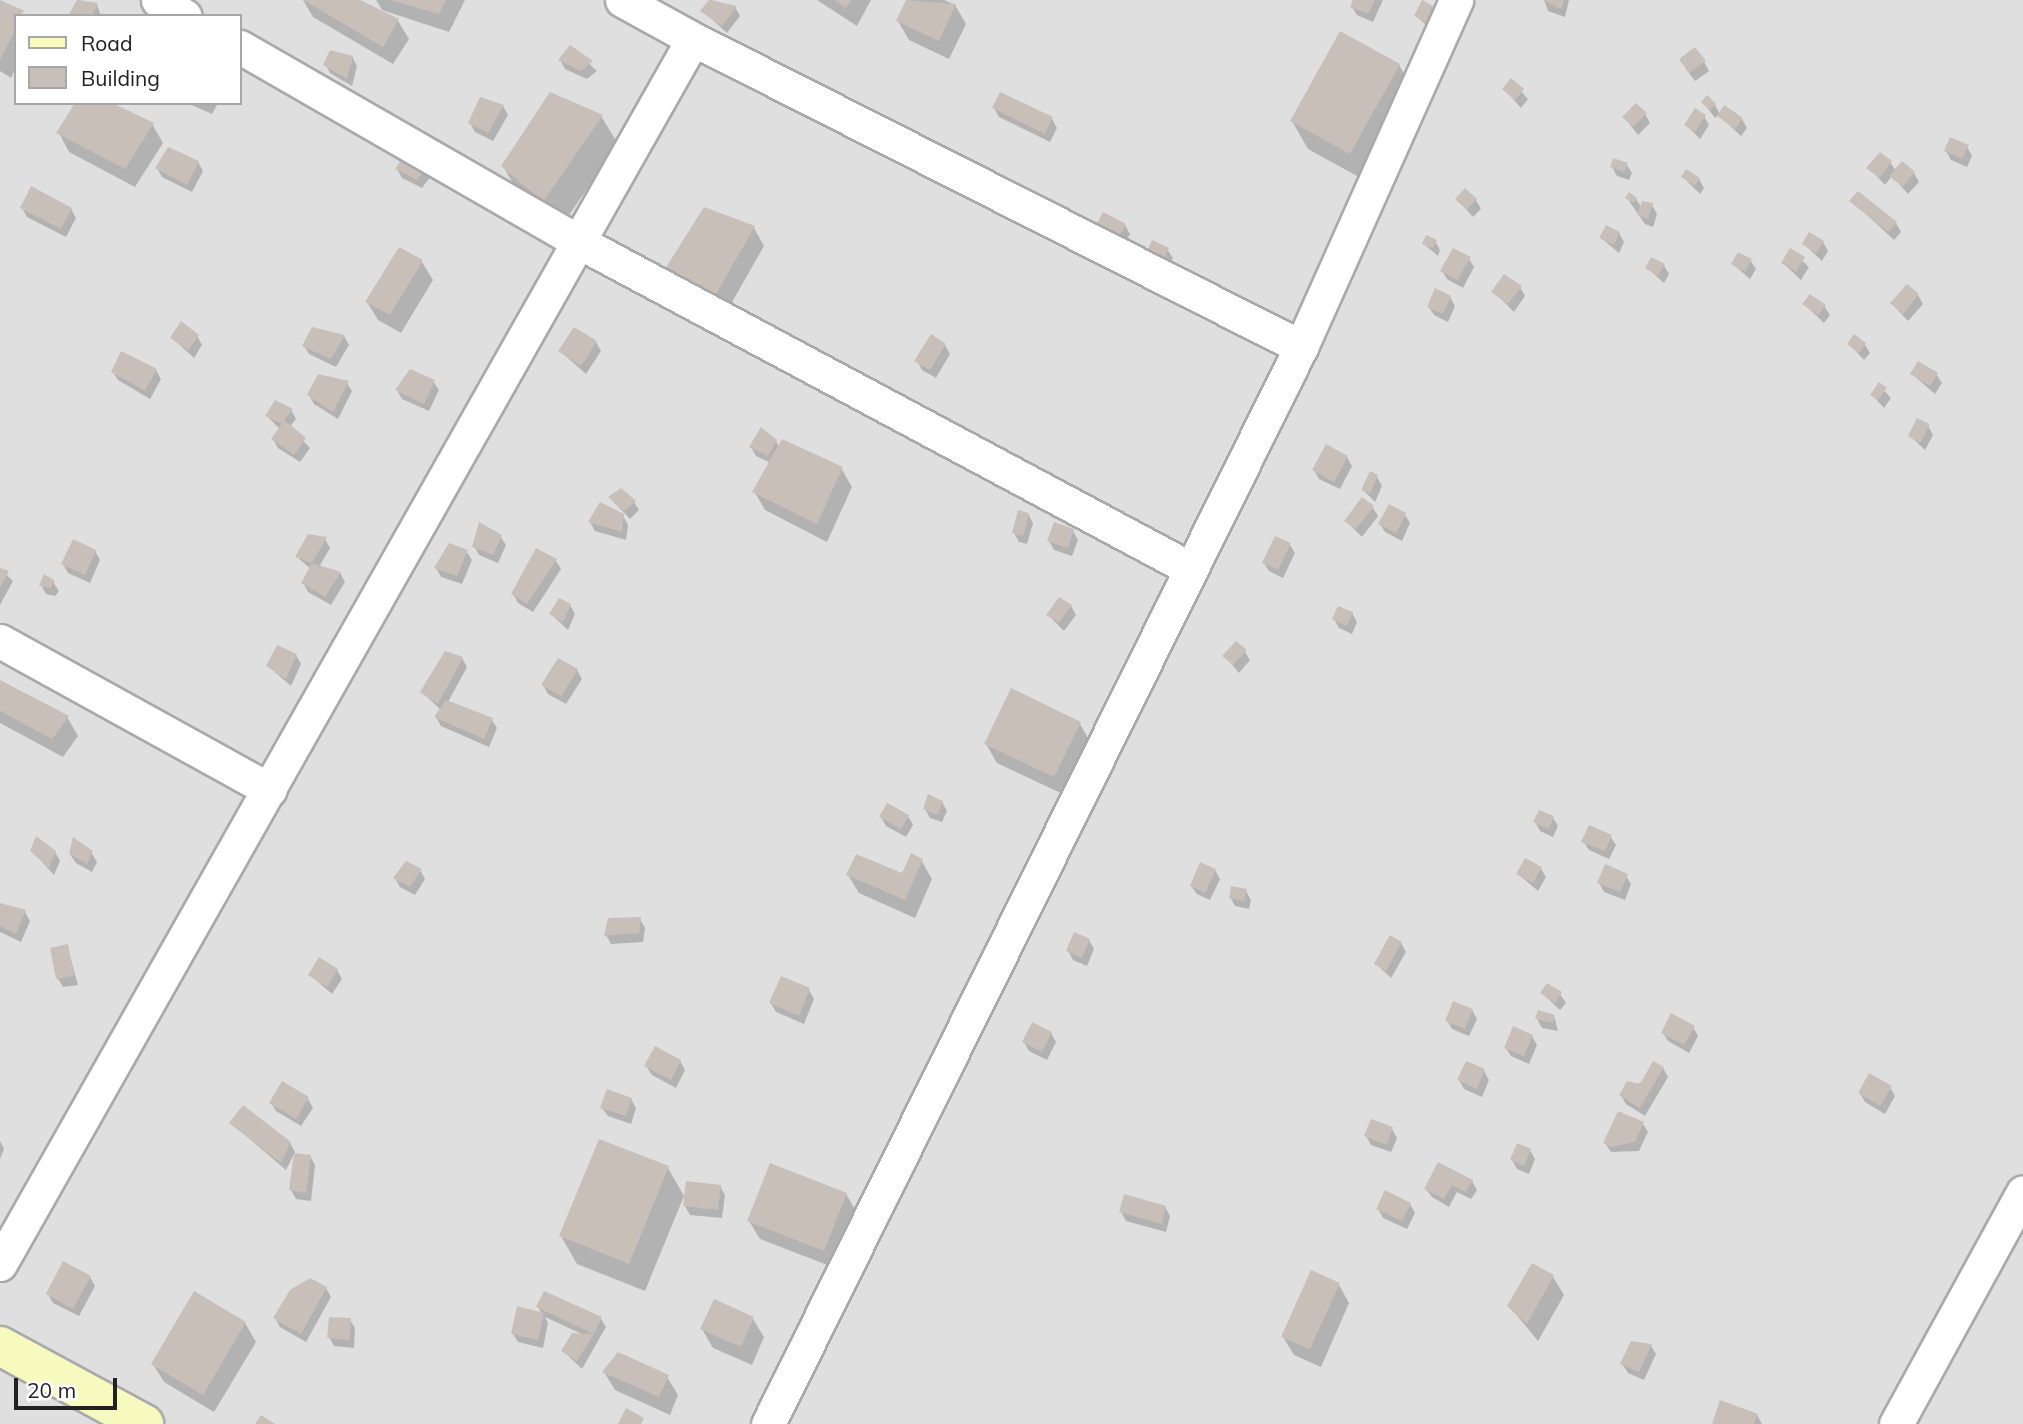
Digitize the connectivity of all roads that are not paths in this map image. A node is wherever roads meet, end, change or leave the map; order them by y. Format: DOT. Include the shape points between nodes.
graph roads {
  1 [pos="158,0"];
  2 [pos="622,0"];
  3 [pos="1455,0"];
  4 [pos="182,14"];
  5 [pos="693,39"];
  6 [pos="242,48"];
  7 [pos="579,242"];
  8 [pos="1301,347"];
  9 [pos="1191,569"];
  10 [pos="0,641"];
  11 [pos="270,790"];
  12 [pos="2023,1192"];
  13 [pos="0,1264"];
  14 [pos="0,1346"];
  15 [pos="144,1424"];
  16 [pos="768,1424"];
  17 [pos="1896,1424"];
  1 -- 4 [label="street"];
  2 -- 5 [label="street"];
  3 -- 8 [label="street"];
  5 -- 7 [label="street"];
  5 -- 8 [label="street"];
  6 -- 7 [label="street"];
  7 -- 9 [label="street"];
  7 -- 11 [label="street"];
  8 -- 9 [label="street"];
  9 -- 16 [label="street"];
  10 -- 11 [label="street"];
  11 -- 13 [label="street"];
  12 -- 17 [label="street"];
  14 -- 15 [label="street"];
}
